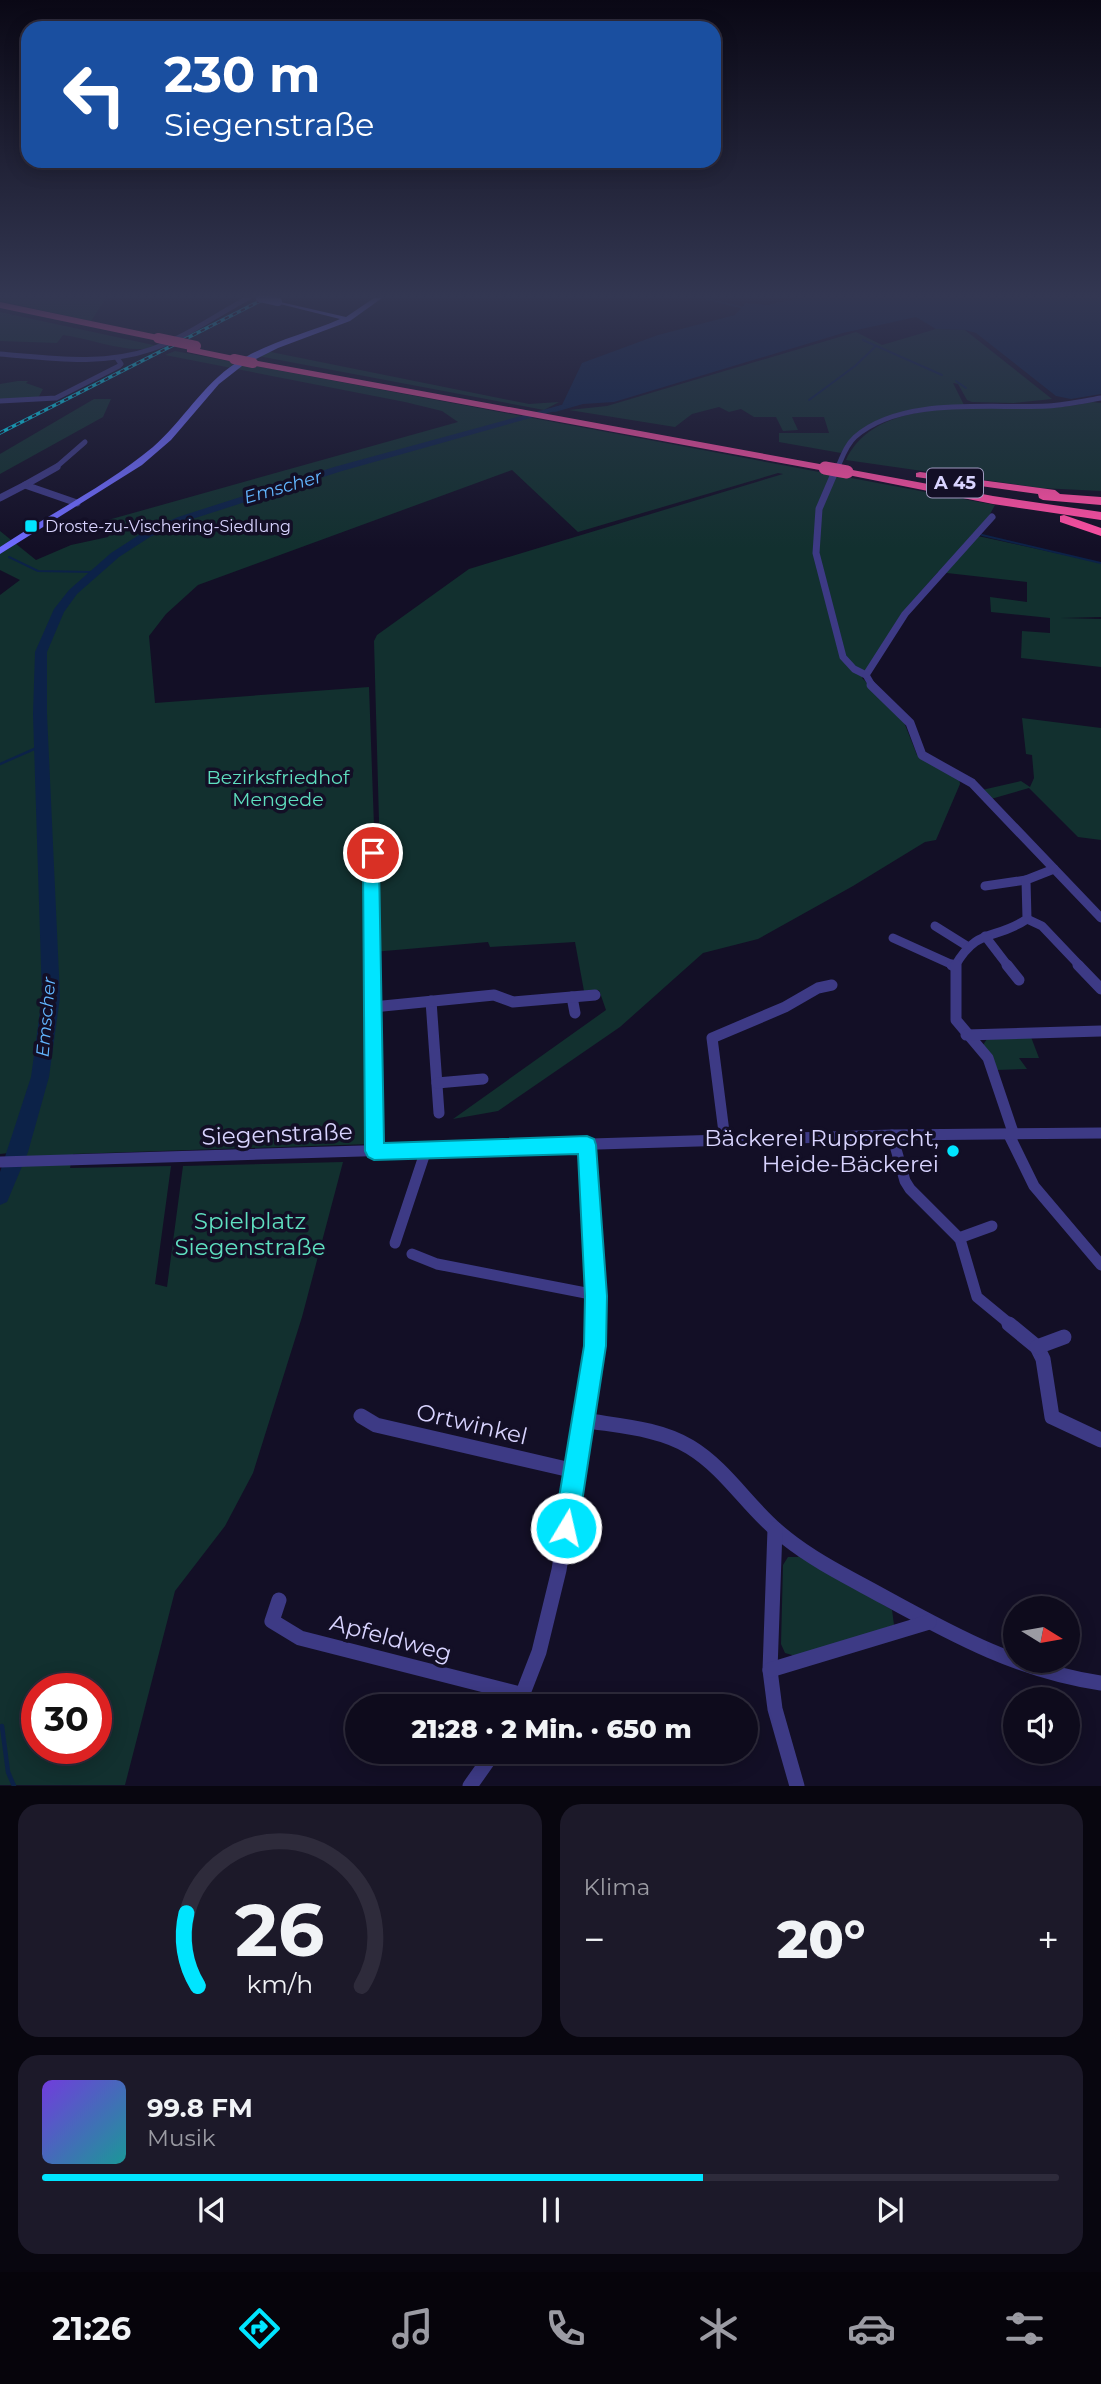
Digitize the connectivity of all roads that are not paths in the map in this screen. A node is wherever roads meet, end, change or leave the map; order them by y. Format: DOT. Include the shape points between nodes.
graph roads {
  1 [pos="89,381"];
  2 [pos="217,381"];
  3 [pos="360,381"];
  4 [pos="1101,398"];
  5 [pos="0,401"];
  6 [pos="85,442"];
  7 [pos="848,469"];
  8 [pos="874,470"];
  9 [pos="25,485"];
  10 [pos="1101,495"];
  11 [pos="0,498"];
  12 [pos="993,500"];
  13 [pos="1101,501"];
  14 [pos="77,503"];
  15 [pos="1101,516"];
  16 [pos="992,517"];
  17 [pos="1101,532"];
  18 [pos="0,551"];
  19 [pos="866,675"];
  20 [pos="378,829"];
  21 [pos="1054,869"];
  22 [pos="1026,880"];
  23 [pos="985,886"];
  24 [pos="1101,918"];
  25 [pos="1027,919"];
  26 [pos="935,926"];
  27 [pos="985,936"];
  28 [pos="893,939"];
  29 [pos="967,946"];
  30 [pos="954,966"];
  31 [pos="1019,980"];
  32 [pos="832,985"];
  33 [pos="1101,989"];
  34 [pos="595,995"];
  35 [pos="572,997"];
  36 [pos="431,1001"];
  37 [pos="373,1007"];
  38 [pos="575,1013"];
  39 [pos="1101,1031"];
  40 [pos="966,1035"];
  41 [pos="483,1079"];
  42 [pos="437,1083"];
  43 [pos="439,1113"];
  44 [pos="1101,1133"];
  45 [pos="892,1135"];
  46 [pos="1011,1135"];
  47 [pos="725,1140"];
  48 [pos="587,1145"];
  49 [pos="426,1150"];
  50 [pos="374,1151"];
  51 [pos="0,1162"];
  52 [pos="992,1226"];
  53 [pos="959,1237"];
  54 [pos="395,1243"];
  55 [pos="412,1254"];
  56 [pos="1101,1265"];
  57 [pos="596,1296"];
  58 [pos="1064,1337"];
  59 [pos="1037,1347"];
  60 [pos="361,1416"];
  61 [pos="583,1420"];
  62 [pos="1101,1440"];
  63 [pos="575,1471"];
  64 [pos="775,1530"];
  65 [pos="279,1600"];
  66 [pos="929,1622"];
  67 [pos="770,1670"];
  68 [pos="1101,1683"];
  69 [pos="496,1694"];
  70 [pos="524,1694"];
  71 [pos="486,1764"];
  72 [pos="470,1786"];
  73 [pos="797,1786"];
  1 -- 5 [label="street" via="56,398"];
  2 -- 14 [label="main road" via="156,450"];
  3 -- 7 [label="highway, A 45, bridge"];
  4 -- 19 [label="street" via="1051,407 913,412 871,425 851,441 819,509 815,542 841,653"];
  6 -- 9 [label="street" via="59,466"];
  7 -- 8 [label="highway, A 45"];
  7 -- 12 [label="highway, A 45"];
  8 -- 10 [label="highway"];
  8 -- 13 [label="highway, A 45" via="1036,496"];
  9 -- 11 [label="street"];
  9 -- 14 [label="street"];
  12 -- 15 [label="highway, A 45"];
  12 -- 17 [label="highway"];
  14 -- 18 [label="main road"];
  16 -- 19 [label="street" via="905,614"];
  19 -- 21 [label="street" via="910,723 922,755 972,783"];
  20 -- 37 [label="street" via="371,864"];
  21 -- 22 [label="street"];
  21 -- 24 [label="street"];
  22 -- 23 [label="street"];
  22 -- 25 [label="street"];
  25 -- 27 [label="street"];
  25 -- 33 [label="street" via="1042,926"];
  26 -- 29 [label="street"];
  27 -- 29 [label="street"];
  27 -- 31 [label="street"];
  28 -- 30 [label="street"];
  29 -- 30 [label="street"];
  30 -- 40 [label="street" via="956,1020"];
  32 -- 47 [label="street" via="712,1038"];
  34 -- 35 [label="street"];
  35 -- 36 [label="street" via="513,1002 494,995"];
  35 -- 38 [label="street"];
  36 -- 37 [label="street"];
  36 -- 42 [label="street"];
  37 -- 50 [label="street"];
  39 -- 40 [label="street"];
  40 -- 46 [label="street" via="988,1058"];
  41 -- 42 [label="street"];
  42 -- 43 [label="street"];
  44 -- 46 [label="street, Siegenstraße"];
  45 -- 46 [label="street, Siegenstraße"];
  45 -- 47 [label="street, Siegenstraße"];
  45 -- 53 [label="street" via="910,1189"];
  46 -- 56 [label="street" via="1034,1186"];
  47 -- 48 [label="street, Siegenstraße"];
  48 -- 49 [label="street, Siegenstraße"];
  48 -- 57 [label="street"];
  49 -- 50 [label="street, Siegenstraße"];
  49 -- 54 [label="street"];
  50 -- 51 [label="street, Siegenstraße"];
  52 -- 53 [label="street"];
  53 -- 59 [label="street" via="977,1297"];
  55 -- 57 [label="street" via="437,1264"];
  57 -- 61 [label="street" via="595,1346"];
  58 -- 59 [label="street"];
  59 -- 62 [label="street" via="1052,1417"];
  60 -- 63 [label="street, Ortwinkel" via="376,1425"];
  61 -- 63 [label="street"];
  61 -- 64 [label="street" via="662,1436 691,1447"];
  63 -- 70 [label="street" via="559,1570"];
  64 -- 66 [label="street" via="828,1567"];
  64 -- 67 [label="street"];
  65 -- 69 [label="street, Apfeldweg" via="272,1621 300,1638"];
  66 -- 67 [label="street"];
  66 -- 68 [label="street" via="1022,1667"];
  67 -- 73 [label="street" via="775,1709"];
  71 -- 72 [label="street"];
}
